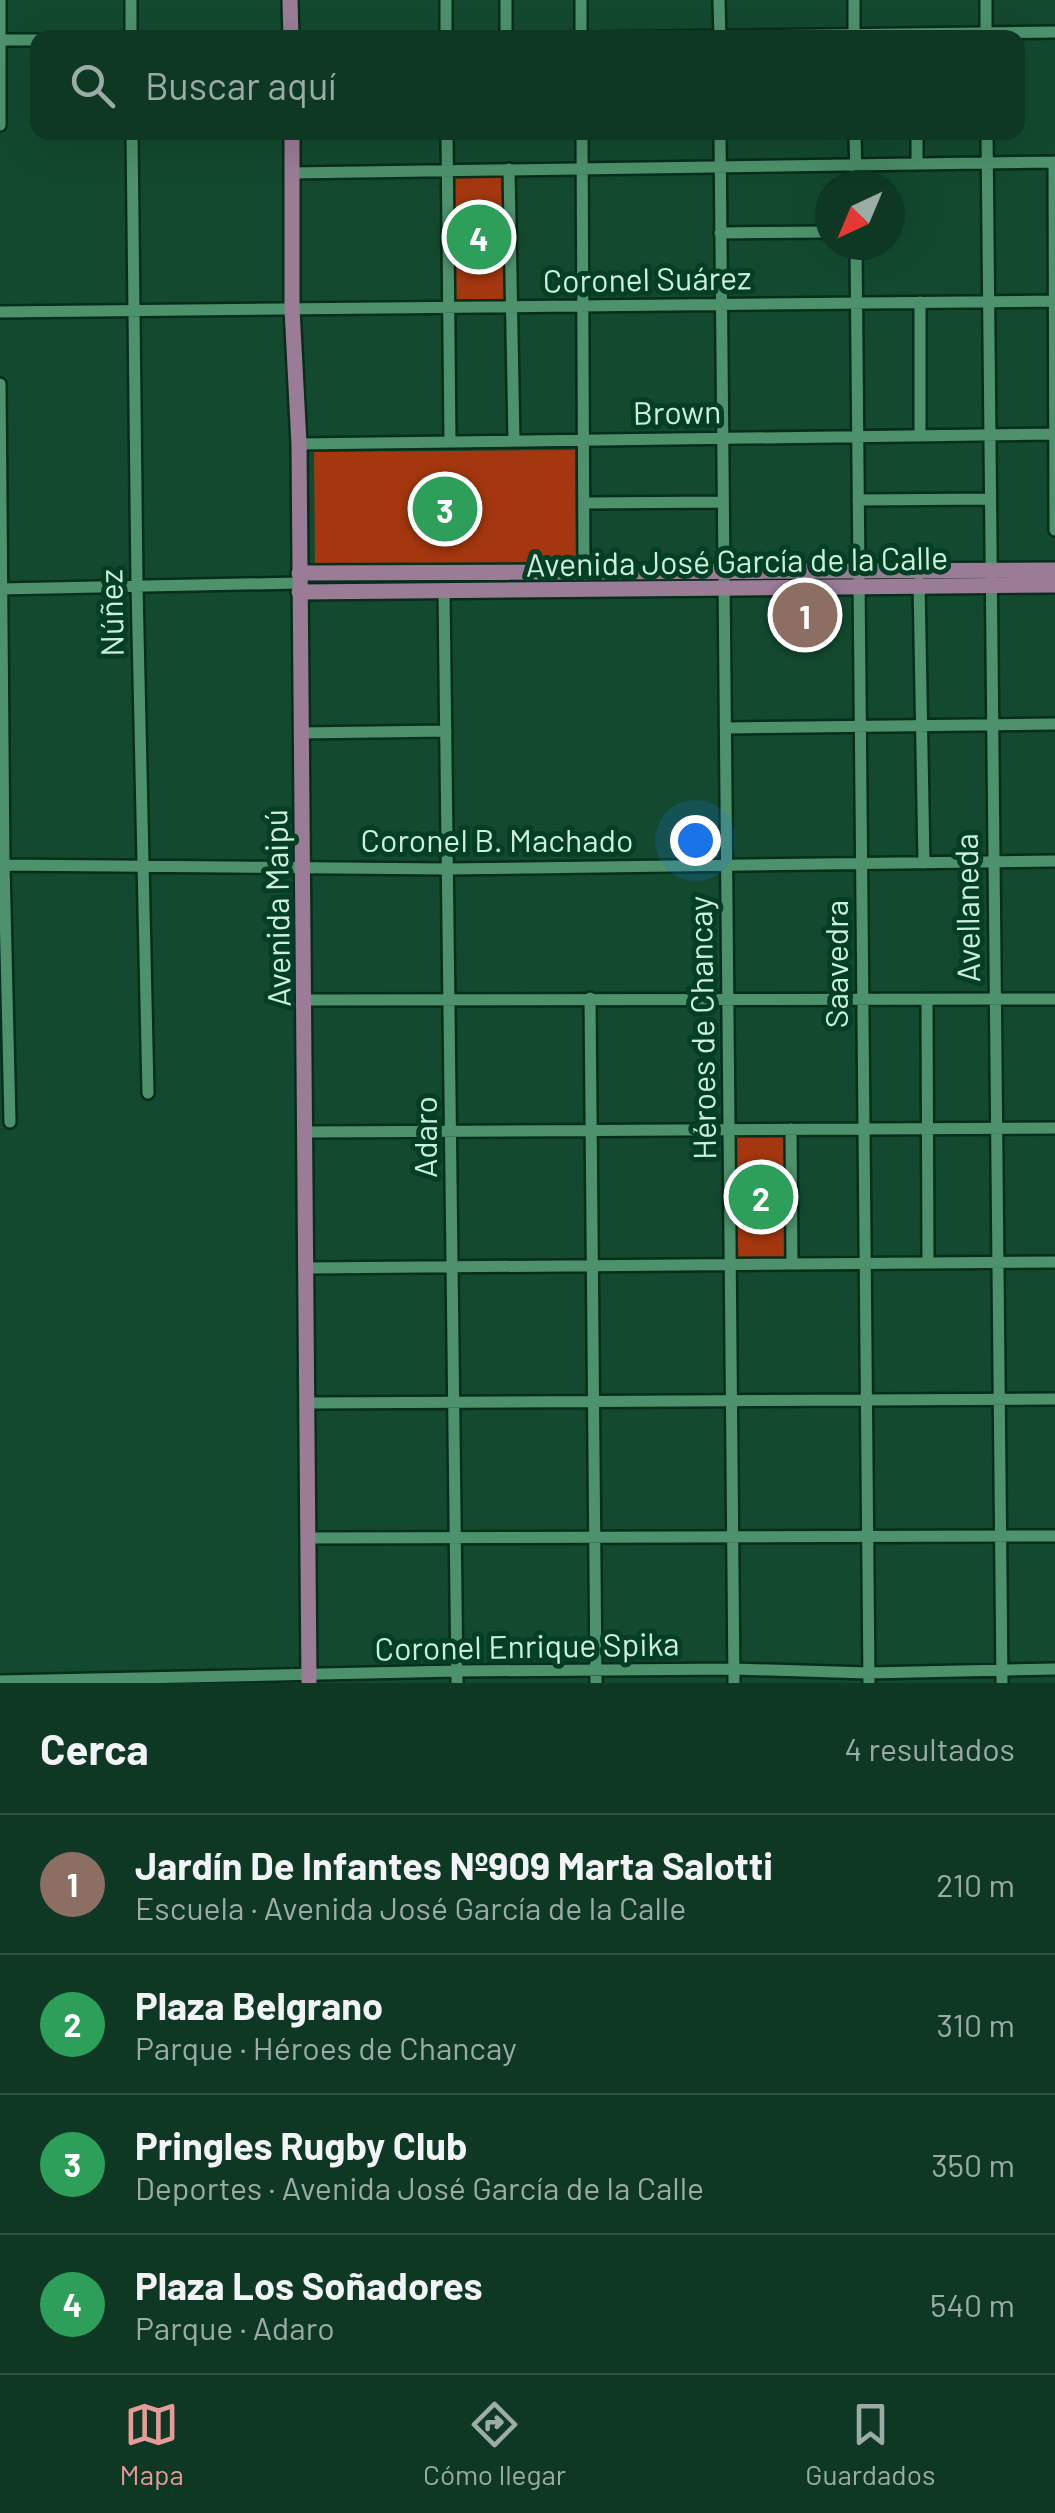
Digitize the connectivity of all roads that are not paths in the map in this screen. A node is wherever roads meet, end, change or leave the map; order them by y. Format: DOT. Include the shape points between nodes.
graph roads {
  1 [pos="0,0"];
  2 [pos="131,0"];
  3 [pos="290,0"];
  4 [pos="446,0"];
  5 [pos="506,0"];
  6 [pos="581,0"];
  7 [pos="719,0"];
  8 [pos="854,0"];
  9 [pos="986,0"];
  10 [pos="132,30"];
  11 [pos="291,30"];
  12 [pos="446,30"];
  13 [pos="506,30"];
  14 [pos="584,30"];
  15 [pos="720,30"];
  16 [pos="854,30"];
  17 [pos="986,30"];
  18 [pos="1055,32"];
  19 [pos="1025,33"];
  20 [pos="0,40"];
  21 [pos="30,40"];
  22 [pos="0,125"];
  23 [pos="132,140"];
  24 [pos="292,140"];
  25 [pos="447,140"];
  26 [pos="582,140"];
  27 [pos="720,140"];
  28 [pos="855,140"];
  29 [pos="918,140"];
  30 [pos="987,140"];
  31 [pos="1054,162"];
  32 [pos="987,163"];
  33 [pos="918,164"];
  34 [pos="856,165"];
  35 [pos="721,166"];
  36 [pos="582,168"];
  37 [pos="509,169"];
  38 [pos="448,170"];
  39 [pos="856,170"];
  40 [pos="292,173"];
  41 [pos="815,232"];
  42 [pos="720,233"];
  43 [pos="856,260"];
  44 [pos="1055,301"];
  45 [pos="920,302"];
  46 [pos="988,302"];
  47 [pos="857,303"];
  48 [pos="719,304"];
  49 [pos="512,306"];
  50 [pos="582,306"];
  51 [pos="449,307"];
  52 [pos="292,309"];
  53 [pos="134,310"];
  54 [pos="0,312"];
  55 [pos="0,384"];
  56 [pos="1055,434"];
  57 [pos="990,435"];
  58 [pos="920,436"];
  59 [pos="858,437"];
  60 [pos="722,438"];
  61 [pos="584,440"];
  62 [pos="514,441"];
  63 [pos="450,442"];
  64 [pos="299,444"];
  65 [pos="990,499"];
  66 [pos="858,500"];
  67 [pos="723,502"];
  68 [pos="584,503"];
  69 [pos="1055,530"];
  70 [pos="1055,570"];
  71 [pos="584,573"];
  72 [pos="858,578"];
  73 [pos="919,578"];
  74 [pos="989,578"];
  75 [pos="722,579"];
  76 [pos="299,583"];
  77 [pos="1055,585"];
  78 [pos="137,586"];
  79 [pos="2,589"];
  80 [pos="444,590"];
  81 [pos="992,724"];
  82 [pos="1055,724"];
  83 [pos="924,725"];
  84 [pos="860,726"];
  85 [pos="726,728"];
  86 [pos="446,731"];
  87 [pos="301,732"];
  88 [pos="1055,861"];
  89 [pos="994,862"];
  90 [pos="924,863"];
  91 [pos="142,864"];
  92 [pos="862,864"];
  93 [pos="2,865"];
  94 [pos="727,865"];
  95 [pos="303,866"];
  96 [pos="448,869"];
  97 [pos="590,998"];
  98 [pos="1055,999"];
  99 [pos="305,1000"];
  100 [pos="450,1000"];
  101 [pos="995,1000"];
  102 [pos="728,1001"];
  103 [pos="928,1001"];
  104 [pos="863,1002"];
  105 [pos="148,1093"];
  106 [pos="10,1122"];
  107 [pos="864,1128"];
  108 [pos="1055,1128"];
  109 [pos="791,1129"];
  110 [pos="926,1129"];
  111 [pos="996,1129"];
  112 [pos="591,1130"];
  113 [pos="730,1130"];
  114 [pos="305,1132"];
  115 [pos="451,1132"];
  116 [pos="1055,1262"];
  117 [pos="928,1263"];
  118 [pos="998,1263"];
  119 [pos="732,1264"];
  120 [pos="792,1264"];
  121 [pos="865,1264"];
  122 [pos="452,1266"];
  123 [pos="592,1266"];
  124 [pos="306,1268"];
  125 [pos="866,1398"];
  126 [pos="731,1399"];
  127 [pos="1055,1399"];
  128 [pos="593,1400"];
  129 [pos="999,1400"];
  130 [pos="307,1402"];
  131 [pos="454,1402"];
  132 [pos="867,1535"];
  133 [pos="1001,1536"];
  134 [pos="1055,1536"];
  135 [pos="308,1538"];
  136 [pos="456,1538"];
  137 [pos="595,1538"];
  138 [pos="732,1538"];
  139 [pos="734,1669"];
  140 [pos="1055,1669"];
  141 [pos="1002,1676"];
  142 [pos="457,1677"];
  143 [pos="596,1677"];
  144 [pos="868,1678"];
  145 [pos="309,1680"];
  146 [pos="0,1681"];
  147 [pos="734,1683"];
  1 -- 20 [label="street"];
  2 -- 10 [label="street"];
  3 -- 11 [label="main road"];
  4 -- 12 [label="street"];
  5 -- 13 [label="street"];
  6 -- 14 [label="street"];
  7 -- 15 [label="street"];
  8 -- 16 [label="street"];
  9 -- 17 [label="street"];
  18 -- 19 [label="street"];
  20 -- 21 [label="street"];
  20 -- 22 [label="street"];
  23 -- 53 [label="street, Núñez"];
  24 -- 40 [label="main road, Avenida Maipú"];
  25 -- 38 [label="street"];
  26 -- 36 [label="street"];
  27 -- 35 [label="street, Héroes de Chancay"];
  28 -- 34 [label="street"];
  29 -- 33 [label="street"];
  30 -- 32 [label="street, Avellaneda"];
  31 -- 32 [label="street"];
  31 -- 44 [label="street"];
  32 -- 33 [label="street"];
  32 -- 46 [label="street, Avellaneda"];
  33 -- 34 [label="street"];
  34 -- 35 [label="street"];
  34 -- 39 [label="street"];
  35 -- 36 [label="street"];
  35 -- 42 [label="street, Héroes de Chancay"];
  36 -- 37 [label="street"];
  36 -- 50 [label="street"];
  37 -- 38 [label="street"];
  37 -- 49 [label="street"];
  38 -- 40 [label="street"];
  38 -- 51 [label="street"];
  40 -- 52 [label="main road, Avenida Maipú"];
  41 -- 42 [label="street"];
  42 -- 48 [label="street, Héroes de Chancay"];
  43 -- 47 [label="street, Saavedra"];
  44 -- 46 [label="street, Coronel Suárez"];
  44 -- 56 [label="street"];
  45 -- 46 [label="street, Coronel Suárez"];
  45 -- 47 [label="street, Coronel Suárez"];
  45 -- 58 [label="street"];
  46 -- 57 [label="street, Avellaneda"];
  47 -- 48 [label="street, Coronel Suárez"];
  47 -- 59 [label="street, Saavedra"];
  48 -- 50 [label="street, Coronel Suárez"];
  48 -- 60 [label="street, Héroes de Chancay"];
  49 -- 50 [label="street, Coronel Suárez"];
  49 -- 51 [label="street, Coronel Suárez"];
  49 -- 62 [label="street"];
  50 -- 61 [label="street"];
  51 -- 52 [label="street, Coronel Suárez"];
  51 -- 63 [label="street"];
  52 -- 53 [label="street, Coronel Suárez"];
  52 -- 64 [label="main road, Avenida Maipú"];
  53 -- 54 [label="street, Coronel Suárez"];
  53 -- 78 [label="street, Núñez"];
  55 -- 79 [label="street"];
  56 -- 57 [label="street, Brown"];
  56 -- 69 [label="street"];
  57 -- 58 [label="street, Brown"];
  57 -- 65 [label="street, Avellaneda"];
  58 -- 59 [label="street, Brown"];
  59 -- 60 [label="street, Brown"];
  59 -- 66 [label="street, Saavedra"];
  60 -- 61 [label="street, Brown"];
  60 -- 67 [label="street, Héroes de Chancay"];
  61 -- 62 [label="street, Brown"];
  61 -- 68 [label="street"];
  62 -- 63 [label="street, Brown"];
  63 -- 64 [label="street, Brown"];
  64 -- 76 [label="main road, Avenida Maipú"];
  65 -- 66 [label="street"];
  65 -- 74 [label="street, Avellaneda"];
  66 -- 72 [label="street, Saavedra"];
  67 -- 68 [label="street"];
  67 -- 75 [label="street, Héroes de Chancay"];
  68 -- 71 [label="street"];
  70 -- 74 [label="main road, Avenida José García de la Calle"];
  71 -- 75 [label="main road, Avenida José García de la Calle"];
  71 -- 76 [label="main road, Avenida José García de la Calle"];
  72 -- 73 [label="main road, Avenida José García de la Calle"];
  72 -- 75 [label="main road, Avenida José García de la Calle"];
  72 -- 84 [label="street, Saavedra"];
  73 -- 74 [label="main road, Avenida José García de la Calle"];
  73 -- 83 [label="street"];
  74 -- 77 [label="main road, Avenida José García de la Calle"];
  74 -- 81 [label="street, Avellaneda"];
  75 -- 80 [label="main road, Avenida José García de la Calle"];
  75 -- 85 [label="street, Héroes de Chancay"];
  76 -- 78 [label="street, Avenida José García de la Calle"];
  76 -- 80 [label="main road, Avenida José García de la Calle"];
  76 -- 87 [label="main road, Avenida Maipú"];
  78 -- 79 [label="street, Avenida José García de la Calle"];
  78 -- 91 [label="street, Núñez"];
  79 -- 93 [label="street"];
  80 -- 86 [label="street, Adaro"];
  81 -- 82 [label="street"];
  81 -- 83 [label="street"];
  81 -- 89 [label="street, Avellaneda"];
  83 -- 84 [label="street"];
  83 -- 90 [label="street"];
  84 -- 85 [label="street"];
  84 -- 92 [label="street, Saavedra"];
  85 -- 94 [label="street, Héroes de Chancay"];
  86 -- 87 [label="street"];
  86 -- 96 [label="street, Adaro"];
  87 -- 95 [label="main road, Avenida Maipú"];
  88 -- 89 [label="street, Coronel B. Machado"];
  89 -- 90 [label="street, Coronel B. Machado"];
  89 -- 101 [label="street, Avellaneda"];
  90 -- 92 [label="street, Coronel B. Machado"];
  91 -- 93 [label="street, Coronel B. Machado"];
  91 -- 95 [label="street, Coronel B. Machado"];
  91 -- 105 [label="street, Núñez"];
  92 -- 94 [label="street, Coronel B. Machado"];
  92 -- 104 [label="street, Saavedra"];
  93 -- 106 [label="street"];
  94 -- 96 [label="street, Coronel B. Machado"];
  94 -- 102 [label="street, Héroes de Chancay"];
  95 -- 96 [label="street, Coronel B. Machado"];
  95 -- 99 [label="main road, Avenida Maipú"];
  96 -- 100 [label="street, Adaro"];
  97 -- 100 [label="street"];
  97 -- 102 [label="street"];
  97 -- 112 [label="street"];
  98 -- 101 [label="street"];
  99 -- 100 [label="street"];
  99 -- 114 [label="main road, Avenida Maipú"];
  100 -- 115 [label="street, Adaro"];
  101 -- 103 [label="street"];
  101 -- 111 [label="street, Avellaneda"];
  102 -- 104 [label="street"];
  102 -- 113 [label="street, Héroes de Chancay"];
  103 -- 104 [label="street"];
  103 -- 110 [label="street"];
  104 -- 107 [label="street, Saavedra"];
  107 -- 109 [label="street"];
  107 -- 110 [label="street"];
  107 -- 121 [label="street, Saavedra"];
  108 -- 111 [label="street"];
  109 -- 113 [label="street"];
  109 -- 120 [label="street"];
  110 -- 111 [label="street"];
  110 -- 117 [label="street"];
  111 -- 118 [label="street, Avellaneda"];
  112 -- 113 [label="street"];
  112 -- 115 [label="street"];
  112 -- 123 [label="street"];
  113 -- 119 [label="street, Héroes de Chancay"];
  114 -- 115 [label="street"];
  114 -- 124 [label="main road, Avenida Maipú"];
  115 -- 122 [label="street, Adaro"];
  116 -- 118 [label="street"];
  117 -- 118 [label="street"];
  117 -- 121 [label="street"];
  118 -- 129 [label="street, Avellaneda"];
  119 -- 120 [label="street"];
  119 -- 123 [label="street"];
  119 -- 126 [label="street, Héroes de Chancay"];
  120 -- 121 [label="street"];
  121 -- 125 [label="street, Saavedra"];
  122 -- 123 [label="street"];
  122 -- 124 [label="street"];
  122 -- 131 [label="street, Adaro"];
  123 -- 128 [label="street"];
  124 -- 130 [label="main road, Avenida Maipú"];
  125 -- 126 [label="street"];
  125 -- 129 [label="street"];
  125 -- 132 [label="street, Saavedra"];
  126 -- 128 [label="street"];
  126 -- 138 [label="street, Héroes de Chancay"];
  127 -- 129 [label="street"];
  128 -- 131 [label="street"];
  128 -- 137 [label="street"];
  129 -- 133 [label="street, Avellaneda"];
  130 -- 131 [label="street"];
  130 -- 135 [label="main road, Avenida Maipú"];
  131 -- 136 [label="street, Adaro"];
  132 -- 133 [label="street"];
  132 -- 138 [label="street"];
  132 -- 144 [label="street, Saavedra"];
  133 -- 134 [label="street"];
  133 -- 141 [label="street, Avellaneda"];
  135 -- 136 [label="street"];
  135 -- 145 [label="main road, Avenida Maipú"];
  136 -- 137 [label="street"];
  136 -- 142 [label="street, Adaro"];
  137 -- 138 [label="street"];
  137 -- 143 [label="street"];
  138 -- 139 [label="street, Héroes de Chancay"];
  139 -- 143 [label="street, Coronel Enrique Spika"];
  139 -- 144 [label="street, Coronel Enrique Spika"];
  139 -- 147 [label="street, Héroes de Chancay"];
  140 -- 141 [label="street, Coronel Enrique Spika"];
  141 -- 144 [label="street, Coronel Enrique Spika"];
  142 -- 143 [label="street, Coronel Enrique Spika"];
  142 -- 145 [label="street, Coronel Enrique Spika"];
  145 -- 146 [label="street, Coronel Enrique Spika"];
}
